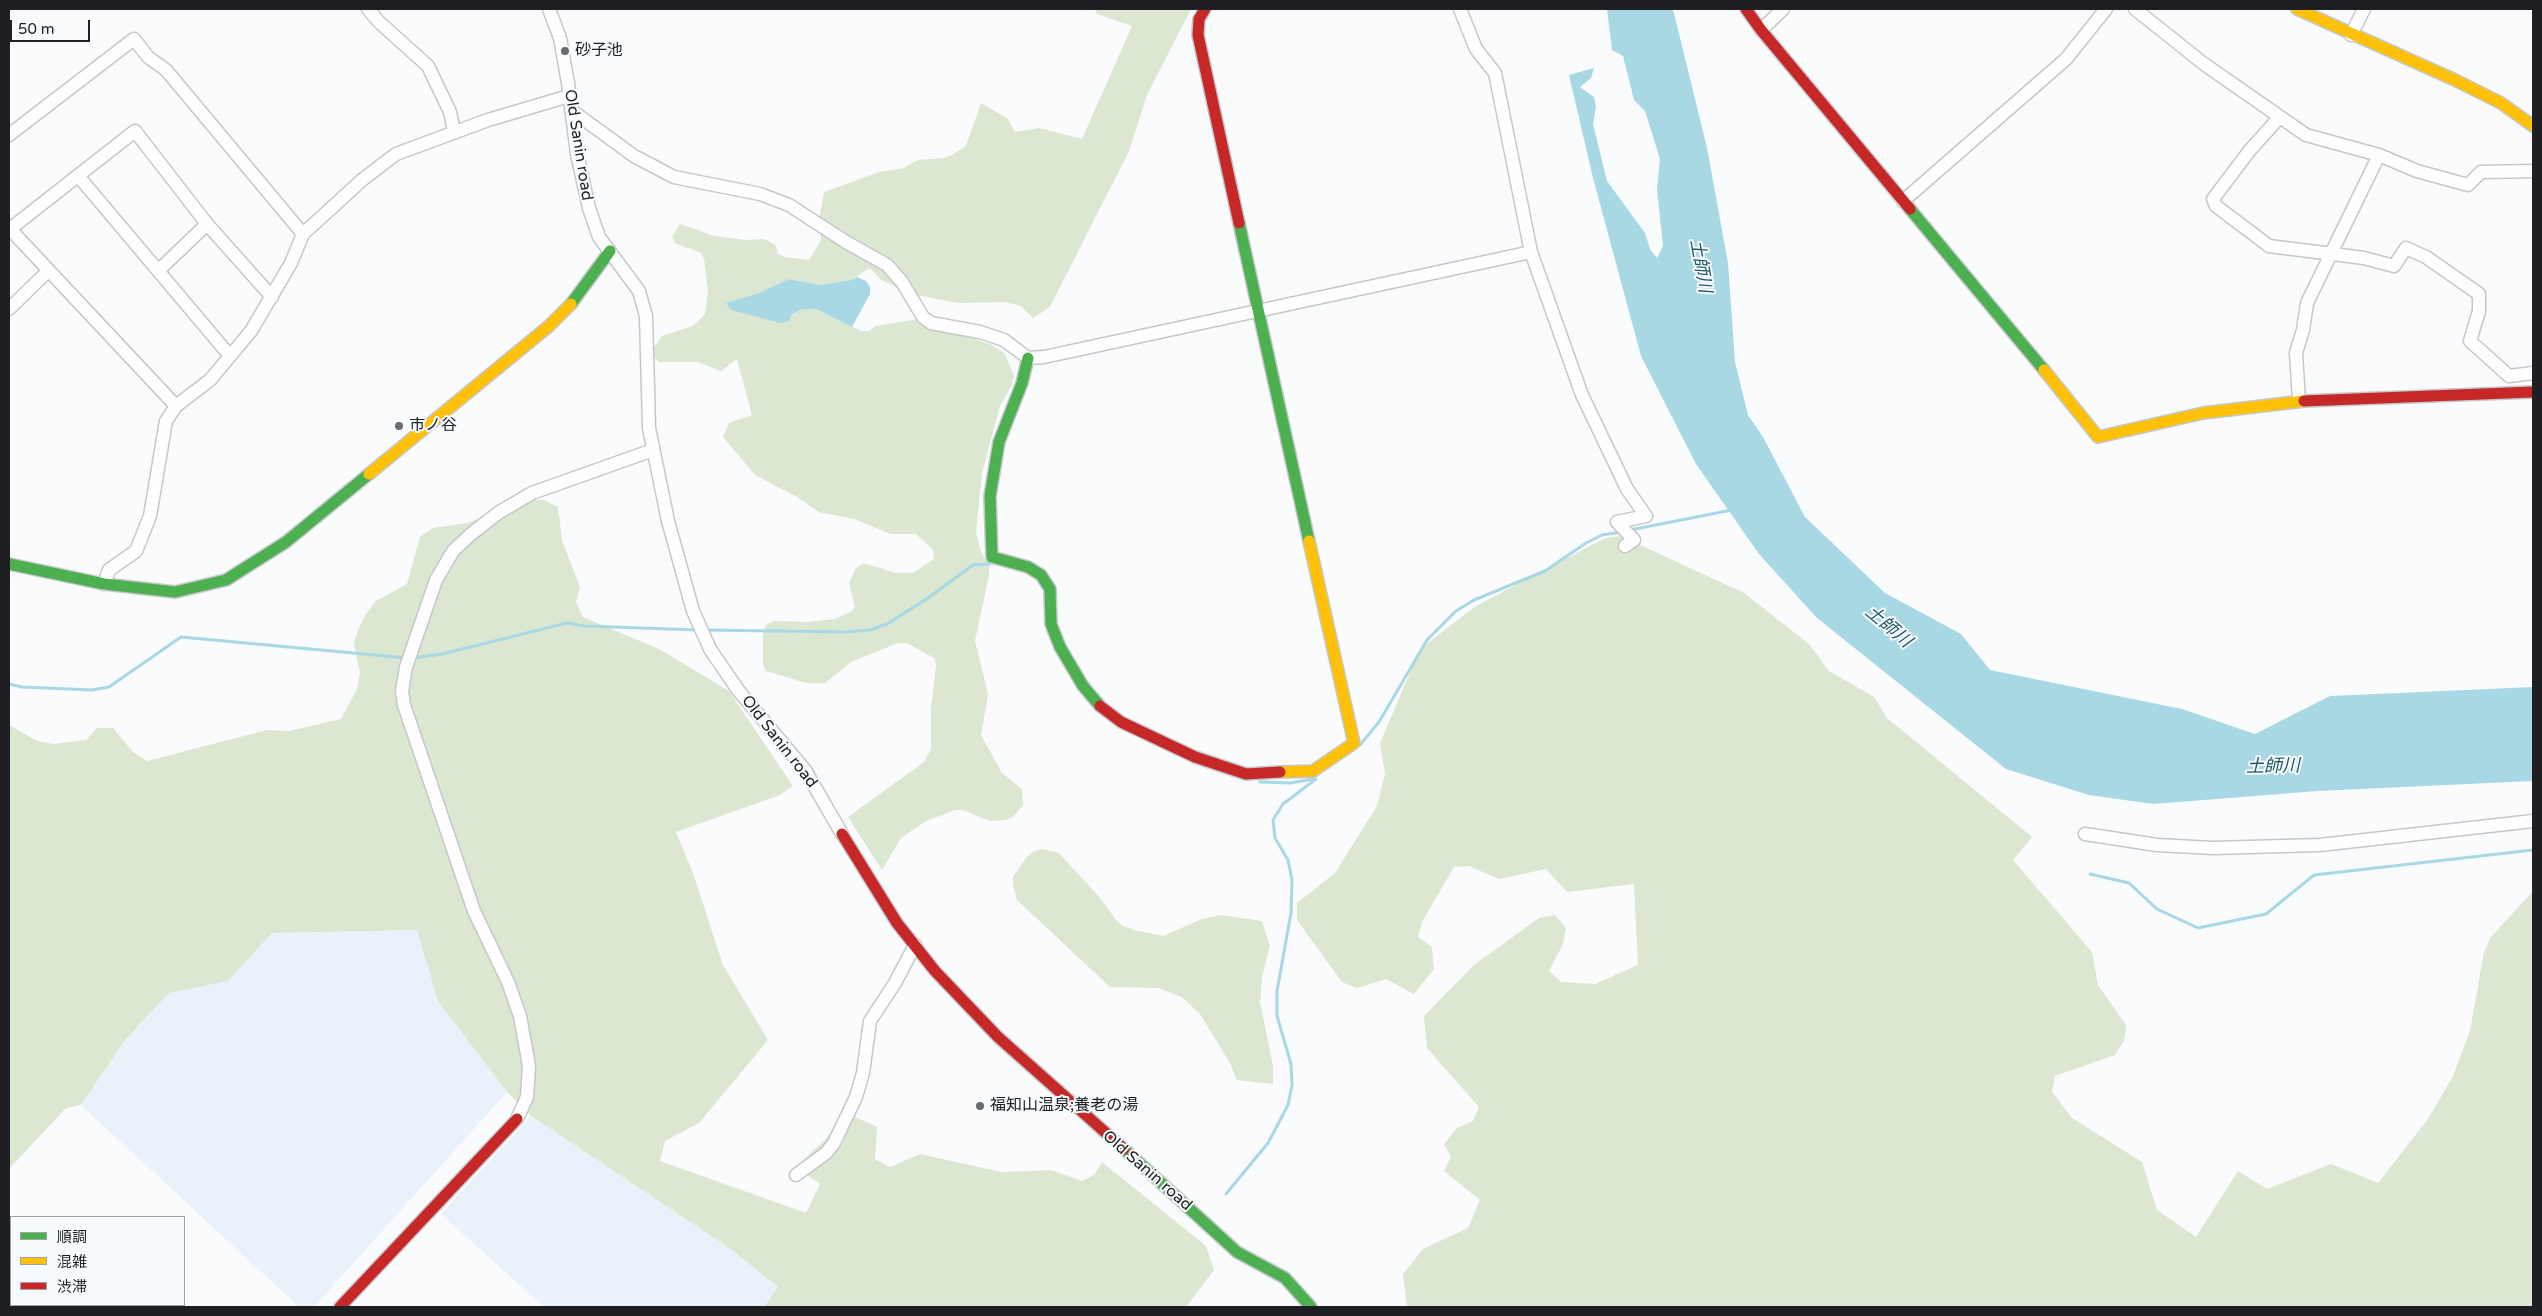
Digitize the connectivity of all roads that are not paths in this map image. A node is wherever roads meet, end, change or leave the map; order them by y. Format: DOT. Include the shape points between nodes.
graph roads {
  1 [pos="368,9"];
  2 [pos="549,9"];
  3 [pos="1205,9"];
  4 [pos="1460,9"];
  5 [pos="1746,9"];
  6 [pos="1783,9"];
  7 [pos="2106,9"];
  8 [pos="2135,9"];
  9 [pos="2297,9"];
  10 [pos="2364,9"];
  11 [pos="1761,30"];
  12 [pos="2351,34"];
  13 [pos="569,96"];
  14 [pos="571,110"];
  15 [pos="2279,118"];
  16 [pos="2533,126"];
  17 [pos="454,131"];
  18 [pos="9,135"];
  19 [pos="2379,155"];
  20 [pos="2533,171"];
  21 [pos="79,176"];
  22 [pos="1903,201"];
  23 [pos="207,224"];
  24 [pos="9,229"];
  25 [pos="303,234"];
  26 [pos="610,251"];
  27 [pos="1531,252"];
  28 [pos="2331,255"];
  29 [pos="159,270"];
  30 [pos="48,271"];
  31 [pos="272,297"];
  32 [pos="9,309"];
  33 [pos="1259,309"];
  34 [pos="230,356"];
  35 [pos="1028,358"];
  36 [pos="2533,373"];
  37 [pos="2533,392"];
  38 [pos="2299,401"];
  39 [pos="176,406"];
  40 [pos="653,450"];
  41 [pos="1624,546"];
  42 [pos="9,564"];
  43 [pos="104,584"];
  44 [pos="2533,821"];
  45 [pos="842,834"];
  46 [pos="2085,834"];
  47 [pos="915,945"];
  48 [pos="517,1120"];
  49 [pos="796,1175"];
  50 [pos="340,1307"];
  51 [pos="1311,1307"];
  1 -- 17 [label="street" via="428,66 450,112"];
  2 -- 13 [label="street, Old Sanin road" via="560,38"];
  3 -- 33 [label="street" via="1199,19 1198,35"];
  4 -- 27 [label="street" via="1476,49 1495,73"];
  5 -- 11 [label="street"];
  6 -- 11 [label="street"];
  7 -- 22 [label="street" via="2066,59"];
  8 -- 15 [label="street"];
  9 -- 12 [label="street"];
  10 -- 12 [label="street"];
  11 -- 22 [label="street"];
  12 -- 16 [label="street" via="2455,80 2500,103"];
  13 -- 14 [label="street, Old Sanin road"];
  13 -- 17 [label="street"];
  14 -- 26 [label="street, Old Sanin road" via="589,208 600,237"];
  14 -- 35 [label="street" via="634,156 674,177 760,194 789,205 887,265 902,282 923,317 931,323 1004,340"];
  15 -- 19 [label="street" via="2306,135"];
  15 -- 28 [label="street" via="2213,199 2216,206 2269,246"];
  17 -- 25 [label="street" via="396,154"];
  18 -- 25 [label="street" via="134,39 148,57 166,70"];
  19 -- 20 [label="street" via="2417,171 2468,185 2481,172"];
  19 -- 28 [label="street"];
  21 -- 23 [label="street" via="135,131"];
  21 -- 24 [label="street"];
  21 -- 29 [label="street"];
  22 -- 38 [label="street" via="2098,438 2203,413"];
  23 -- 29 [label="street"];
  23 -- 31 [label="street"];
  24 -- 30 [label="street"];
  25 -- 31 [label="street"];
  26 -- 40 [label="street, Old Sanin road" via="639,291 646,316 649,428"];
  26 -- 43 [label="street" via="572,303 549,326 286,542 226,580 175,592"];
  27 -- 33 [label="street"];
  27 -- 41 [label="street" via="1582,395 1627,488 1646,516 1617,522 1634,540"];
  28 -- 36 [label="street" via="2364,258 2394,266 2406,248 2426,257 2479,294 2479,311 2470,341 2509,376"];
  28 -- 38 [label="street" via="2307,303 2296,353"];
  29 -- 34 [label="street"];
  30 -- 32 [label="street"];
  30 -- 39 [label="street"];
  31 -- 34 [label="street" via="251,331"];
  33 -- 35 [label="street"];
  33 -- 35 [label="street" via="1354,743 1313,771 1246,774 1195,757 1121,722 1099,705 1073,671 1051,624 1050,589 1041,575 1028,566 992,557 990,496 999,442"];
  34 -- 39 [label="street" via="210,380"];
  37 -- 38 [label="street"];
  39 -- 43 [label="street" via="166,421 150,516 136,551 109,570"];
  40 -- 45 [label="street, Old Sanin road" via="692,612 710,649 738,690 805,770"];
  40 -- 48 [label="street" via="532,493 498,513 470,535 453,551 436,580 406,667 402,691 404,705 474,911 508,982 520,1016 529,1066 527,1097"];
  42 -- 43 [label="street"];
  44 -- 46 [label="street" via="2320,845 2213,848 2157,845"];
  45 -- 47 [label="street, Old Sanin road" via="897,923"];
  47 -- 49 [label="street" via="870,1021 863,1073 856,1097 834,1143"];
  47 -- 51 [label="street, Old Sanin road" via="935,971 998,1037 1068,1101 1237,1252 1285,1278"];
  48 -- 50 [label="street"];
}
